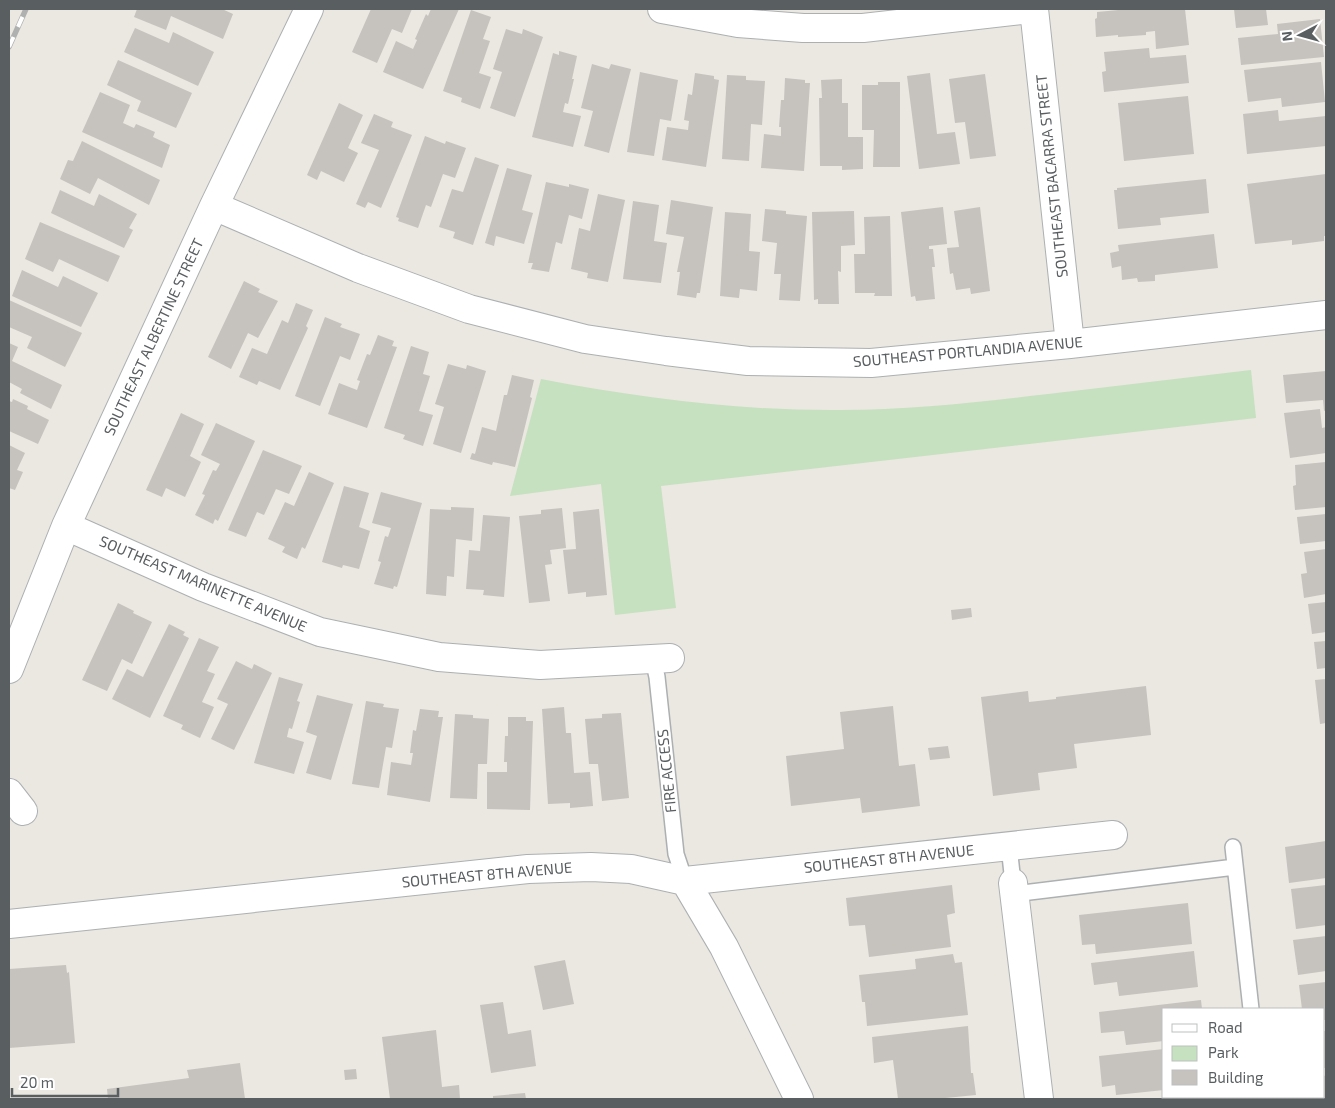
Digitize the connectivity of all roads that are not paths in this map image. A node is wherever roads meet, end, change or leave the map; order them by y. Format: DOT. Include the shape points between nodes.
graph roads {
  1 [pos="309,9"];
  2 [pos="662,9"];
  3 [pos="1032,9"];
  4 [pos="214,206"];
  5 [pos="1326,315"];
  6 [pos="1070,344"];
  7 [pos="66,526"];
  8 [pos="661,659"];
  9 [pos="9,669"];
  10 [pos="1113,835"];
  11 [pos="1009,846"];
  12 [pos="1233,847"];
  13 [pos="1235,867"];
  14 [pos="685,881"];
  15 [pos="1013,889"];
  16 [pos="9,924"];
  17 [pos="1252,1008"];
  18 [pos="799,1099"];
  19 [pos="1039,1099"];
  1 -- 4 [label="street, SOUTHEAST ALBERTINE STREET"];
  2 -- 3 [label="street" via="738,23 863,28"];
  3 -- 6 [label="street, SOUTHEAST BACARRA STREET"];
  4 -- 6 [label="street, SOUTHEAST PORTLANDIA AVENUE" via="358,268 451,302 585,339 748,361 871,363"];
  4 -- 7 [label="street, SOUTHEAST ALBERTINE STREET"];
  5 -- 6 [label="street, SOUTHEAST PORTLANDIA AVENUE"];
  7 -- 8 [label="street, SOUTHEAST MARINETTE AVENUE" via="203,587 320,632 439,657 540,665"];
  7 -- 9 [label="street, SOUTHEAST ALBERTINE STREET"];
  8 -- 14 [label="lane, FIRE ACCESS" via="657,677 676,854"];
  10 -- 11 [label="street, SOUTHEAST 8TH AVENUE"];
  11 -- 14 [label="street, SOUTHEAST 8TH AVENUE"];
  11 -- 15 [label="lane"];
  12 -- 13 [label="lane"];
  13 -- 15 [label="lane"];
  13 -- 17 [label="lane"];
  14 -- 16 [label="street, SOUTHEAST 8TH AVENUE" via="631,869 528,869"];
  14 -- 18 [label="street" via="724,947"];
  15 -- 19 [label="street"];
}
